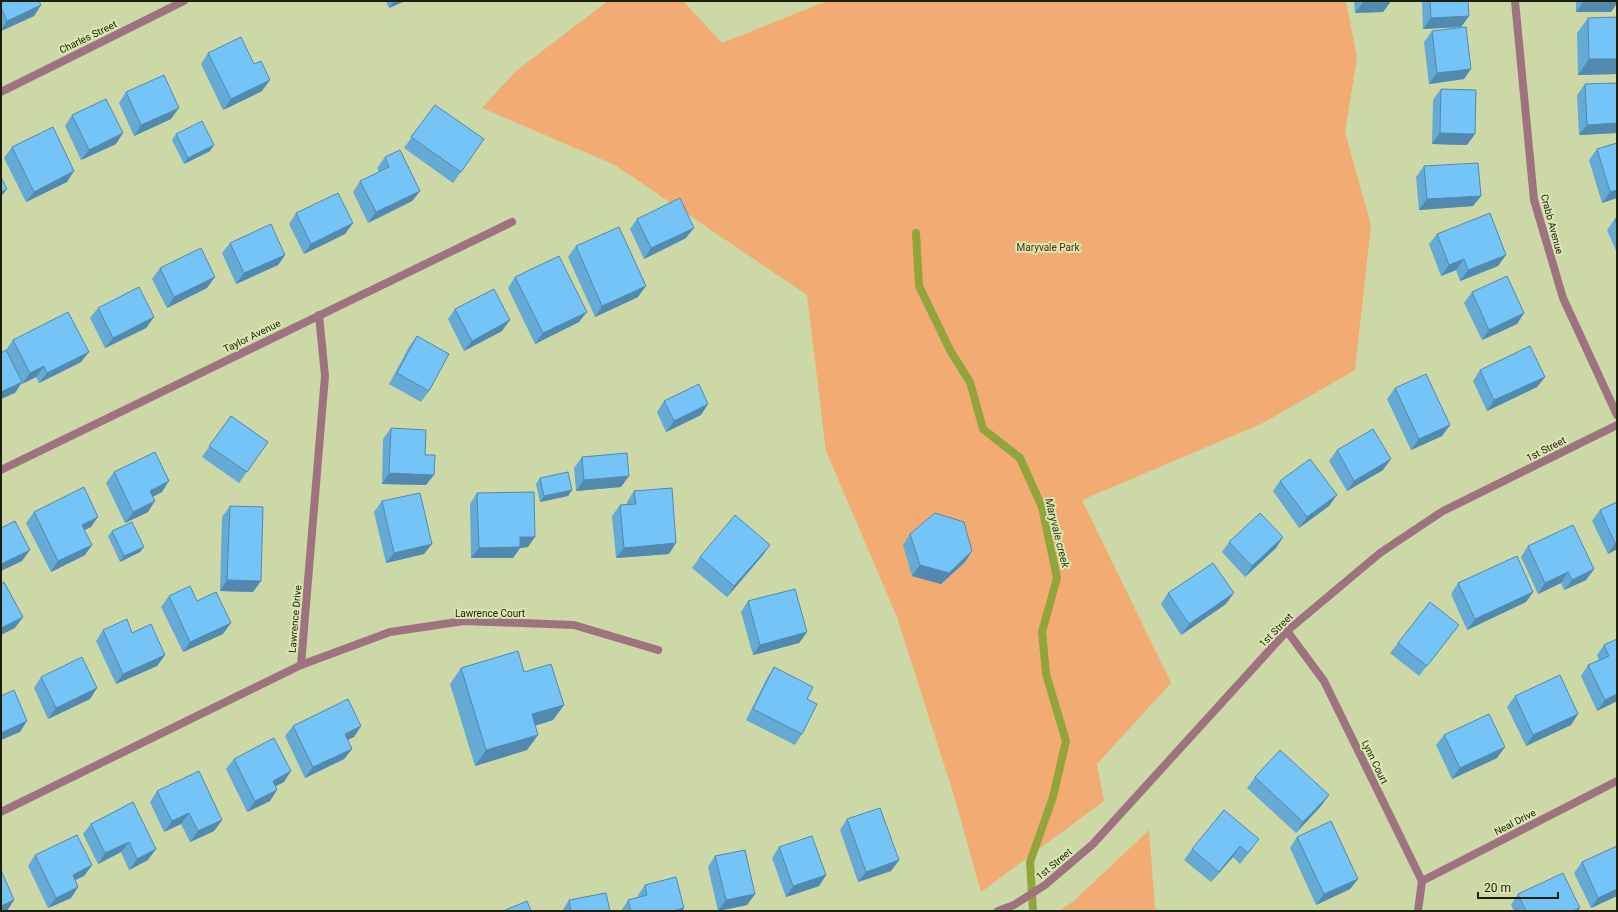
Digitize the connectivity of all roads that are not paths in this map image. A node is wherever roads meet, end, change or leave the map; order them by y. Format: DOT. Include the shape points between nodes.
graph roads {
  1 [pos="184,1"];
  2 [pos="1514,1"];
  3 [pos="1,92"];
  4 [pos="512,222"];
  5 [pos="319,314"];
  6 [pos="1617,414"];
  7 [pos="1617,425"];
  8 [pos="1,470"];
  9 [pos="1287,631"];
  10 [pos="658,650"];
  11 [pos="301,665"];
  12 [pos="1617,781"];
  13 [pos="1,812"];
  14 [pos="1422,880"];
  15 [pos="998,911"];
  16 [pos="1418,911"];
  1 -- 3 [label="street, Charles Street"];
  2 -- 6 [label="street, Crabb Avenue" via="1534,200 1563,298"];
  4 -- 5 [label="street, Taylor Avenue"];
  5 -- 8 [label="street, Taylor Avenue"];
  5 -- 11 [label="street, Lawrence Drive" via="325,376"];
  7 -- 9 [label="street, 1st Street" via="1443,511 1380,553"];
  9 -- 14 [label="street, Lynn Court" via="1324,681"];
  9 -- 15 [label="street, 1st Street" via="1093,844 1045,885 1014,905"];
  10 -- 11 [label="street, Lawrence Court" via="574,625 464,621 390,632"];
  11 -- 13 [label="street, Lawrence Drive"];
  12 -- 14 [label="street, Neal Drive"];
  14 -- 16 [label="street"];
}
